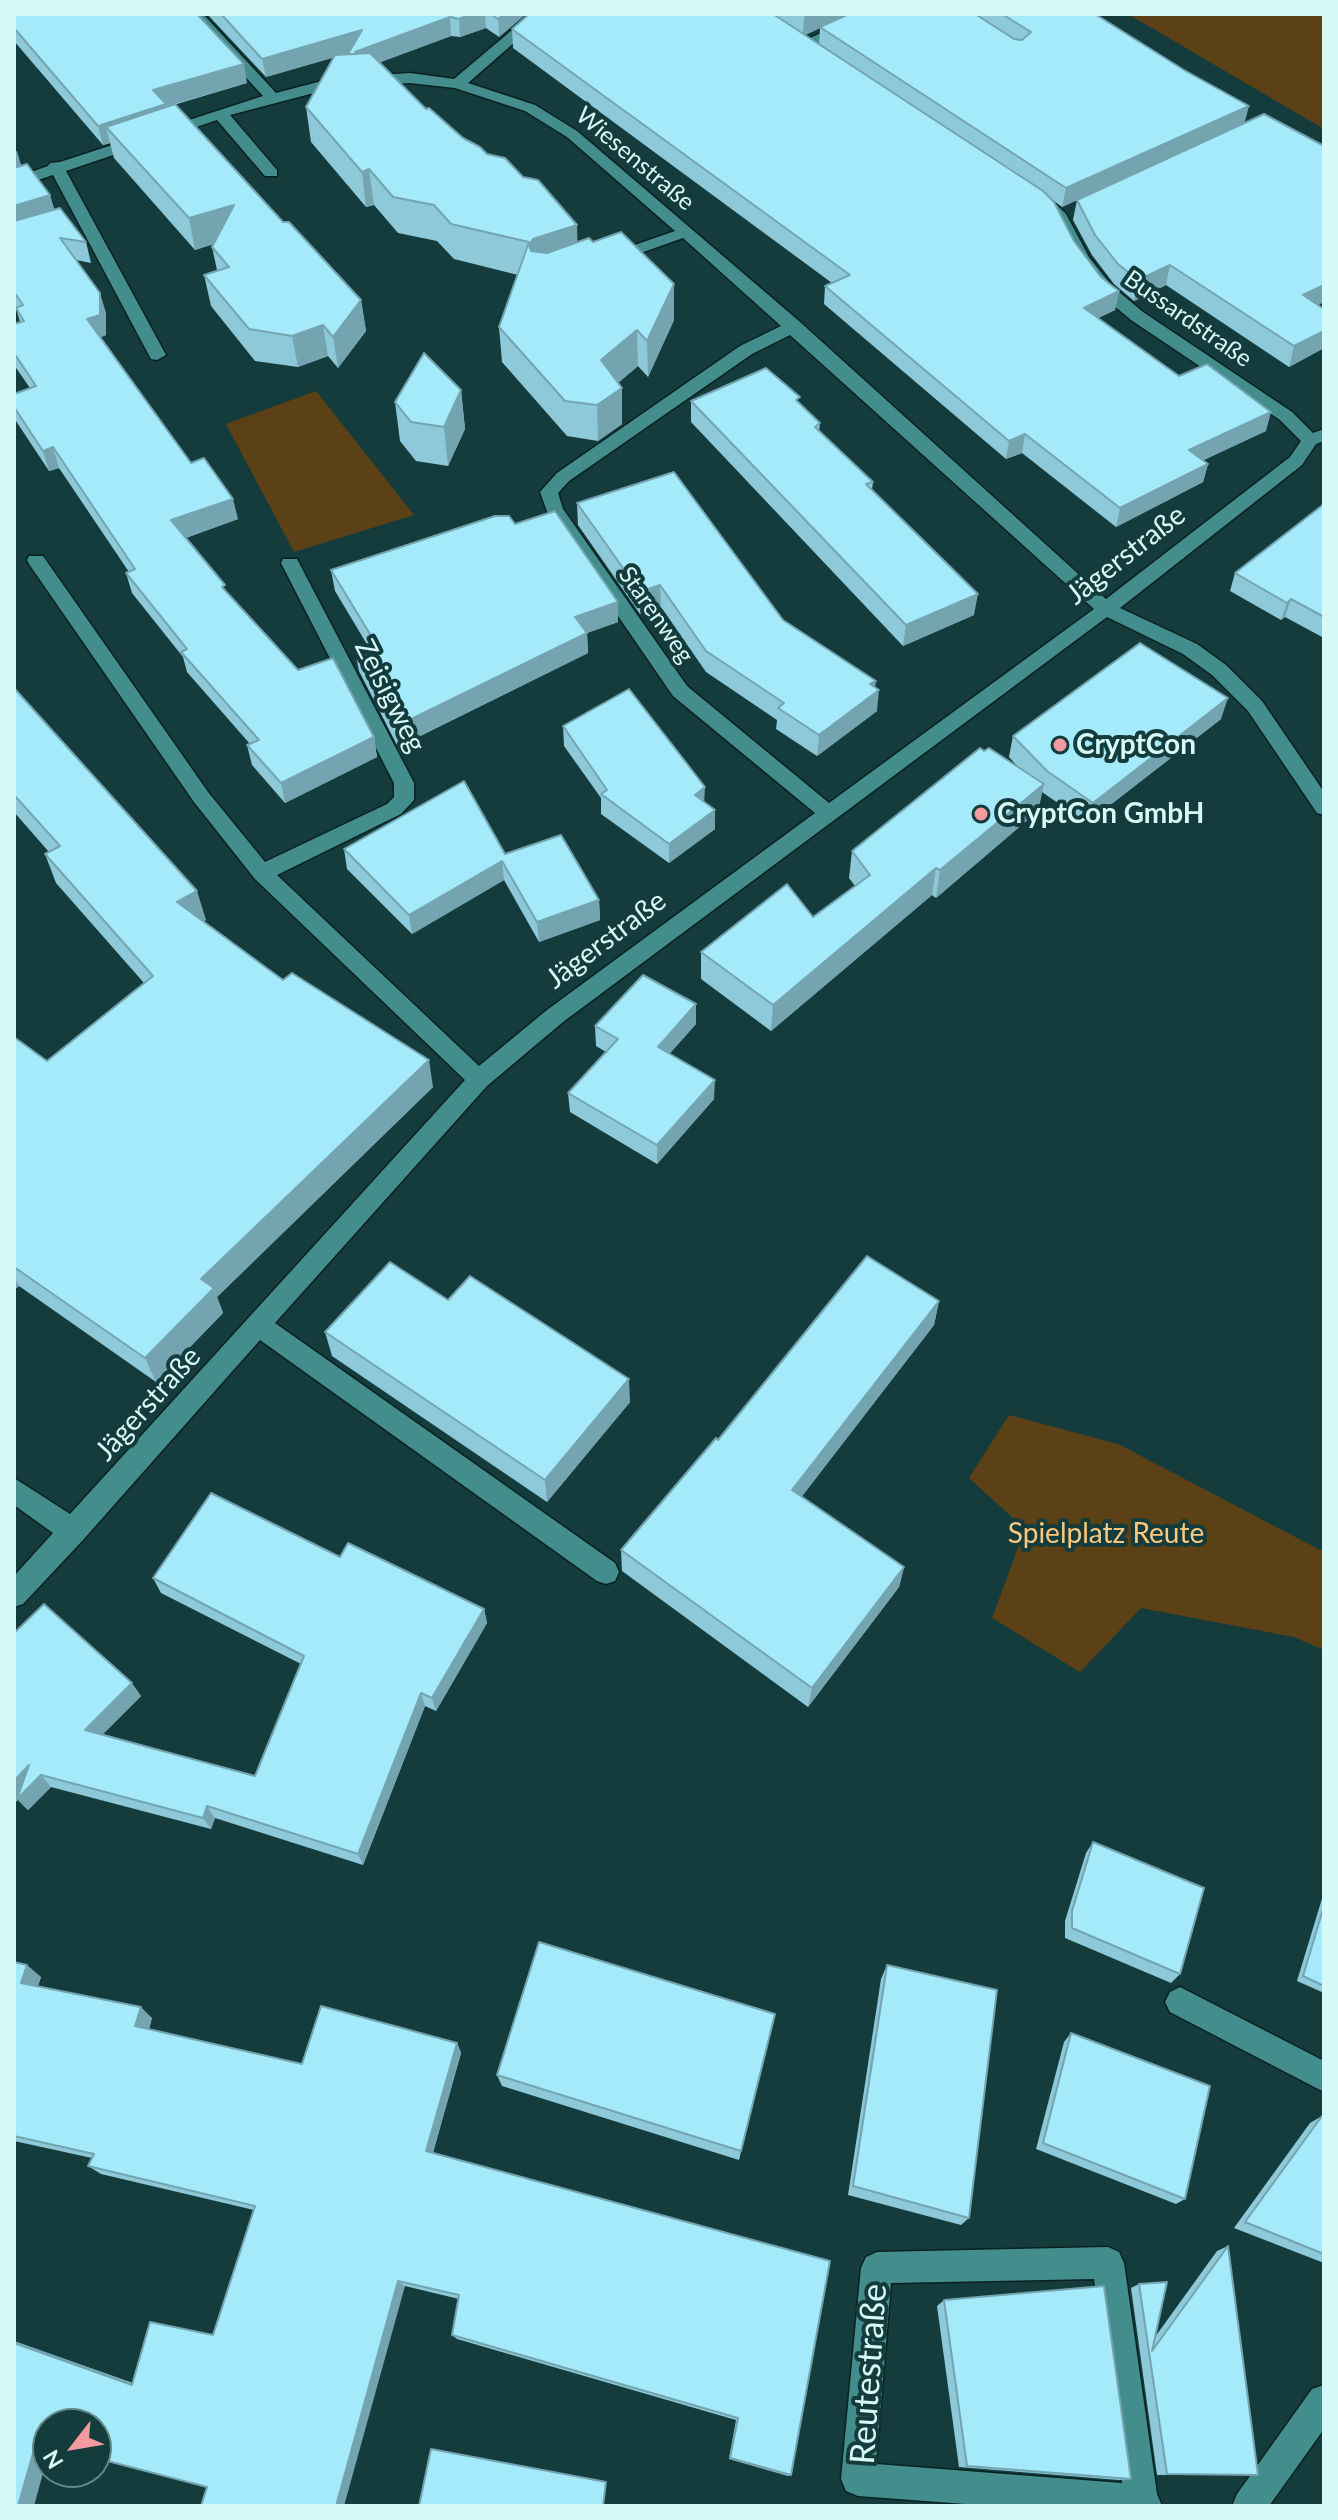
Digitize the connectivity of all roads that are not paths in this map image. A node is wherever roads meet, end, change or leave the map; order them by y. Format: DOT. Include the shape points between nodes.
graph roads {
  1 [pos="195,14"];
  2 [pos="540,14"];
  3 [pos="874,14"];
  4 [pos="802,45"];
  5 [pos="457,84"];
  6 [pos="272,97"];
  7 [pos="220,113"];
  8 [pos="56,166"];
  9 [pos="271,173"];
  10 [pos="14,183"];
  11 [pos="1035,196"];
  12 [pos="686,232"];
  13 [pos="597,263"];
  14 [pos="794,326"];
  15 [pos="157,355"];
  16 [pos="1317,438"];
  17 [pos="36,560"];
  18 [pos="290,563"];
  19 [pos="1106,609"];
  20 [pos="1324,808"];
  21 [pos="828,813"];
  22 [pos="262,873"];
  23 [pos="479,1080"];
  24 [pos="259,1325"];
  25 [pos="14,1490"];
  26 [pos="74,1532"];
  27 [pos="606,1572"];
  28 [pos="14,1595"];
  29 [pos="1180,2002"];
  30 [pos="1324,2077"];
  31 [pos="1324,2401"];
  32 [pos="1143,2503"];
  33 [pos="1249,2506"];
  1 -- 6 [label="street"];
  2 -- 5 [label="street"];
  3 -- 4 [label="street"];
  5 -- 6 [label="street, Wiesenstraße" via="371,79"];
  5 -- 12 [label="street, Wiesenstraße" via="530,108 572,134"];
  6 -- 7 [label="street, Wiesenstraße"];
  7 -- 8 [label="street, Wiesenstraße"];
  7 -- 9 [label="street"];
  8 -- 10 [label="street, Wiesenstraße"];
  8 -- 15 [label="street" via="75,217"];
  11 -- 16 [label="street, Bussardstraße" via="1068,214 1081,258 1106,290"];
  12 -- 13 [label="street"];
  12 -- 14 [label="street, Wiesenstraße"];
  14 -- 19 [label="street, Wiesenstraße"];
  14 -- 21 [label="street, Starenweg" via="746,350 549,492 554,510 680,691"];
  16 -- 19 [label="street, Jägerstraße" via="1296,461"];
  17 -- 22 [label="street" via="201,797"];
  18 -- 22 [label="street, Zeisigweg" via="404,783 404,800"];
  19 -- 20 [label="street, Wiesenstraße" via="1190,649 1219,670 1255,706"];
  19 -- 21 [label="street, Jägerstraße"];
  21 -- 23 [label="street, Jägerstraße" via="555,1016"];
  22 -- 23 [label="street"];
  23 -- 24 [label="street, Jägerstraße"];
  24 -- 26 [label="street, Jägerstraße"];
  24 -- 27 [label="street"];
  25 -- 26 [label="street"];
  26 -- 28 [label="street, Jägerstraße"];
  29 -- 30 [label="street"];
  31 -- 33 [label="street"];
  32 -- 32 [label="street, Reutestraße" via="1108,2263 877,2268 858,2479"];
}
